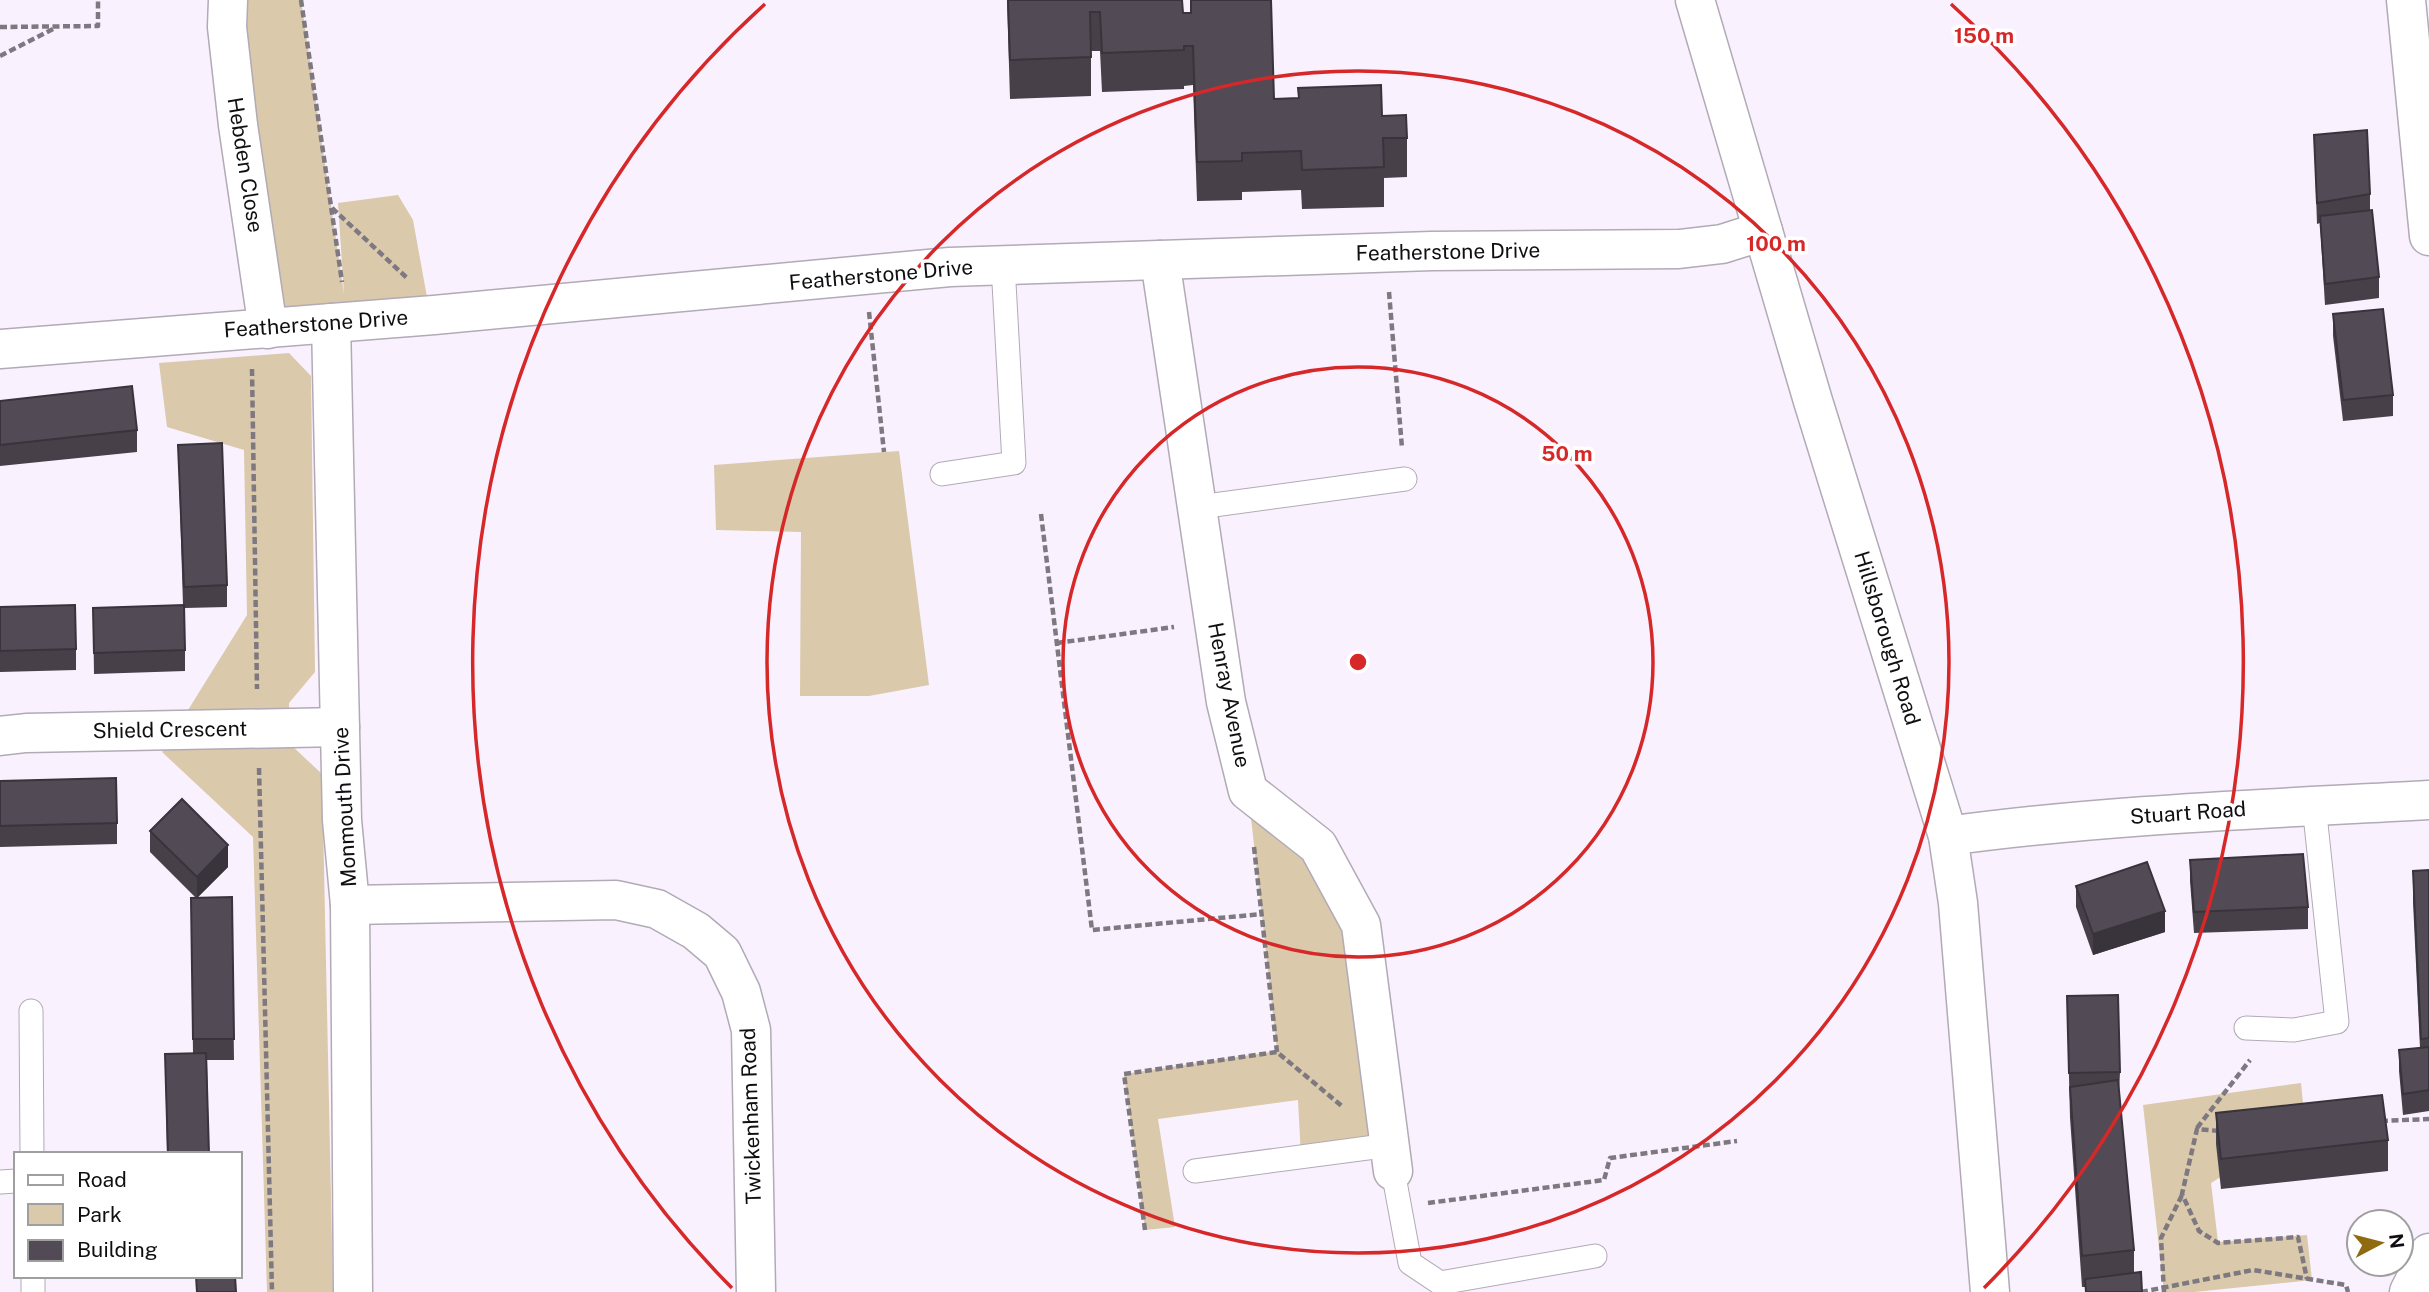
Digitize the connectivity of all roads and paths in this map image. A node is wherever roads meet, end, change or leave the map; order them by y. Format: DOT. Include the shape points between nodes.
graph roads {
  1 [pos="98,0"];
  2 [pos="228,0"];
  3 [pos="301,0"];
  4 [pos="1695,0"];
  5 [pos="2406,0"];
  6 [pos="0,27"];
  7 [pos="59,27"];
  8 [pos="0,56"];
  9 [pos="332,207"];
  10 [pos="1763,231"];
  11 [pos="2429,236"];
  12 [pos="1386,253"];
  13 [pos="1160,260"];
  14 [pos="1003,265"];
  15 [pos="865,276"];
  16 [pos="434,315"];
  17 [pos="339,322"];
  18 [pos="259,329"];
  19 [pos="0,349"];
  20 [pos="884,452"];
  21 [pos="942,474"];
  22 [pos="1405,480"];
  23 [pos="1199,507"];
  24 [pos="1041,514"];
  25 [pos="1215,622"];
  26 [pos="1057,643"];
  27 [pos="340,727"];
  28 [pos="258,728"];
  29 [pos="0,736"];
  30 [pos="1248,791"];
  31 [pos="2429,800"];
  32 [pos="2314,804"];
  33 [pos="1948,836"];
  34 [pos="351,905"];
  35 [pos="1262,914"];
  36 [pos="31,1012"];
  37 [pos="2246,1028"];
  38 [pos="2274,1029"];
  39 [pos="1278,1052"];
  40 [pos="2429,1119"];
  41 [pos="2374,1121"];
  42 [pos="2197,1129"];
  43 [pos="2224,1131"];
  44 [pos="1737,1141"];
  45 [pos="32,1152"];
  46 [pos="1195,1171"];
  47 [pos="1394,1174"];
  48 [pos="2182,1195"];
  49 [pos="1145,1230"];
  50 [pos="2429,1252"];
  51 [pos="1595,1256"];
  52 [pos="2307,1279"];
  53 [pos="2164,1290"];
  54 [pos="272,1292"];
  55 [pos="353,1292"];
  56 [pos="757,1292"];
  57 [pos="1990,1292"];
  58 [pos="2141,1292"];
  59 [pos="2348,1292"];
  60 [pos="2409,1292"];
  1 -- 7 [label="path" via="98,26"];
  2 -- 18 [label="street, Hebden Close" via="227,27"];
  3 -- 9 [label="path"];
  4 -- 10 [label="street, Hillsborough Road"];
  5 -- 11 [label="street"];
  6 -- 7 [label="path"];
  7 -- 8 [label="path"];
  9 -- 16 [label="path" via="428,297"];
  9 -- 17 [label="path"];
  10 -- 12 [label="street, Featherstone Drive" via="1722,244 1679,248"];
  10 -- 33 [label="street, Hillsborough Road"];
  12 -- 13 [label="street, Featherstone Drive"];
  12 -- 22 [label="path"];
  13 -- 14 [label="street, Featherstone Drive"];
  13 -- 23 [label="street, Henray Avenue"];
  14 -- 15 [label="street, Featherstone Drive"];
  14 -- 21 [label="lane" via="1014,463"];
  15 -- 16 [label="street, Featherstone Drive"];
  15 -- 20 [label="path"];
  16 -- 17 [label="street, Featherstone Drive"];
  17 -- 18 [label="street, Featherstone Drive"];
  17 -- 27 [label="street, Monmouth Drive"];
  18 -- 19 [label="street, Featherstone Drive"];
  18 -- 28 [label="path"];
  22 -- 23 [label="lane"];
  23 -- 25 [label="street, Henray Avenue"];
  24 -- 26 [label="path"];
  25 -- 26 [label="path"];
  25 -- 30 [label="street, Henray Avenue" via="1226,702"];
  26 -- 35 [label="path" via="1092,930"];
  27 -- 28 [label="street, Shield Crescent"];
  27 -- 34 [label="street, Monmouth Drive" via="342,820"];
  28 -- 29 [label="street, Shield Crescent"];
  28 -- 54 [label="path"];
  30 -- 35 [label="path"];
  30 -- 47 [label="street, Henray Avenue" via="1318,846 1361,925"];
  31 -- 32 [label="street, Stuart Road"];
  32 -- 33 [label="street, Stuart Road"];
  32 -- 38 [label="lane" via="2337,1022"];
  33 -- 57 [label="street, Hillsborough Road" via="1958,903"];
  34 -- 55 [label="street, Monmouth Drive"];
  34 -- 56 [label="street, Twickenham Road" via="616,900 657,909 696,931 722,953 741,992 751,1030"];
  35 -- 39 [label="path"];
  36 -- 45 [label="lane"];
  37 -- 38 [label="lane"];
  38 -- 42 [label="path"];
  39 -- 47 [label="path"];
  39 -- 49 [label="path" via="1124,1074"];
  40 -- 41 [label="path"];
  42 -- 43 [label="path"];
  42 -- 48 [label="path"];
  44 -- 47 [label="path" via="1610,1157 1604,1180"];
  46 -- 47 [label="lane"];
  47 -- 51 [label="lane" via="1410,1264 1440,1283"];
  48 -- 52 [label="path" via="2199,1231 2218,1242 2298,1237"];
  48 -- 53 [label="path" via="2161,1238"];
  50 -- 60 [label="street"];
  52 -- 53 [label="path" via="2253,1270"];
  52 -- 59 [label="path" via="2346,1285"];
  53 -- 58 [label="path"];
}
